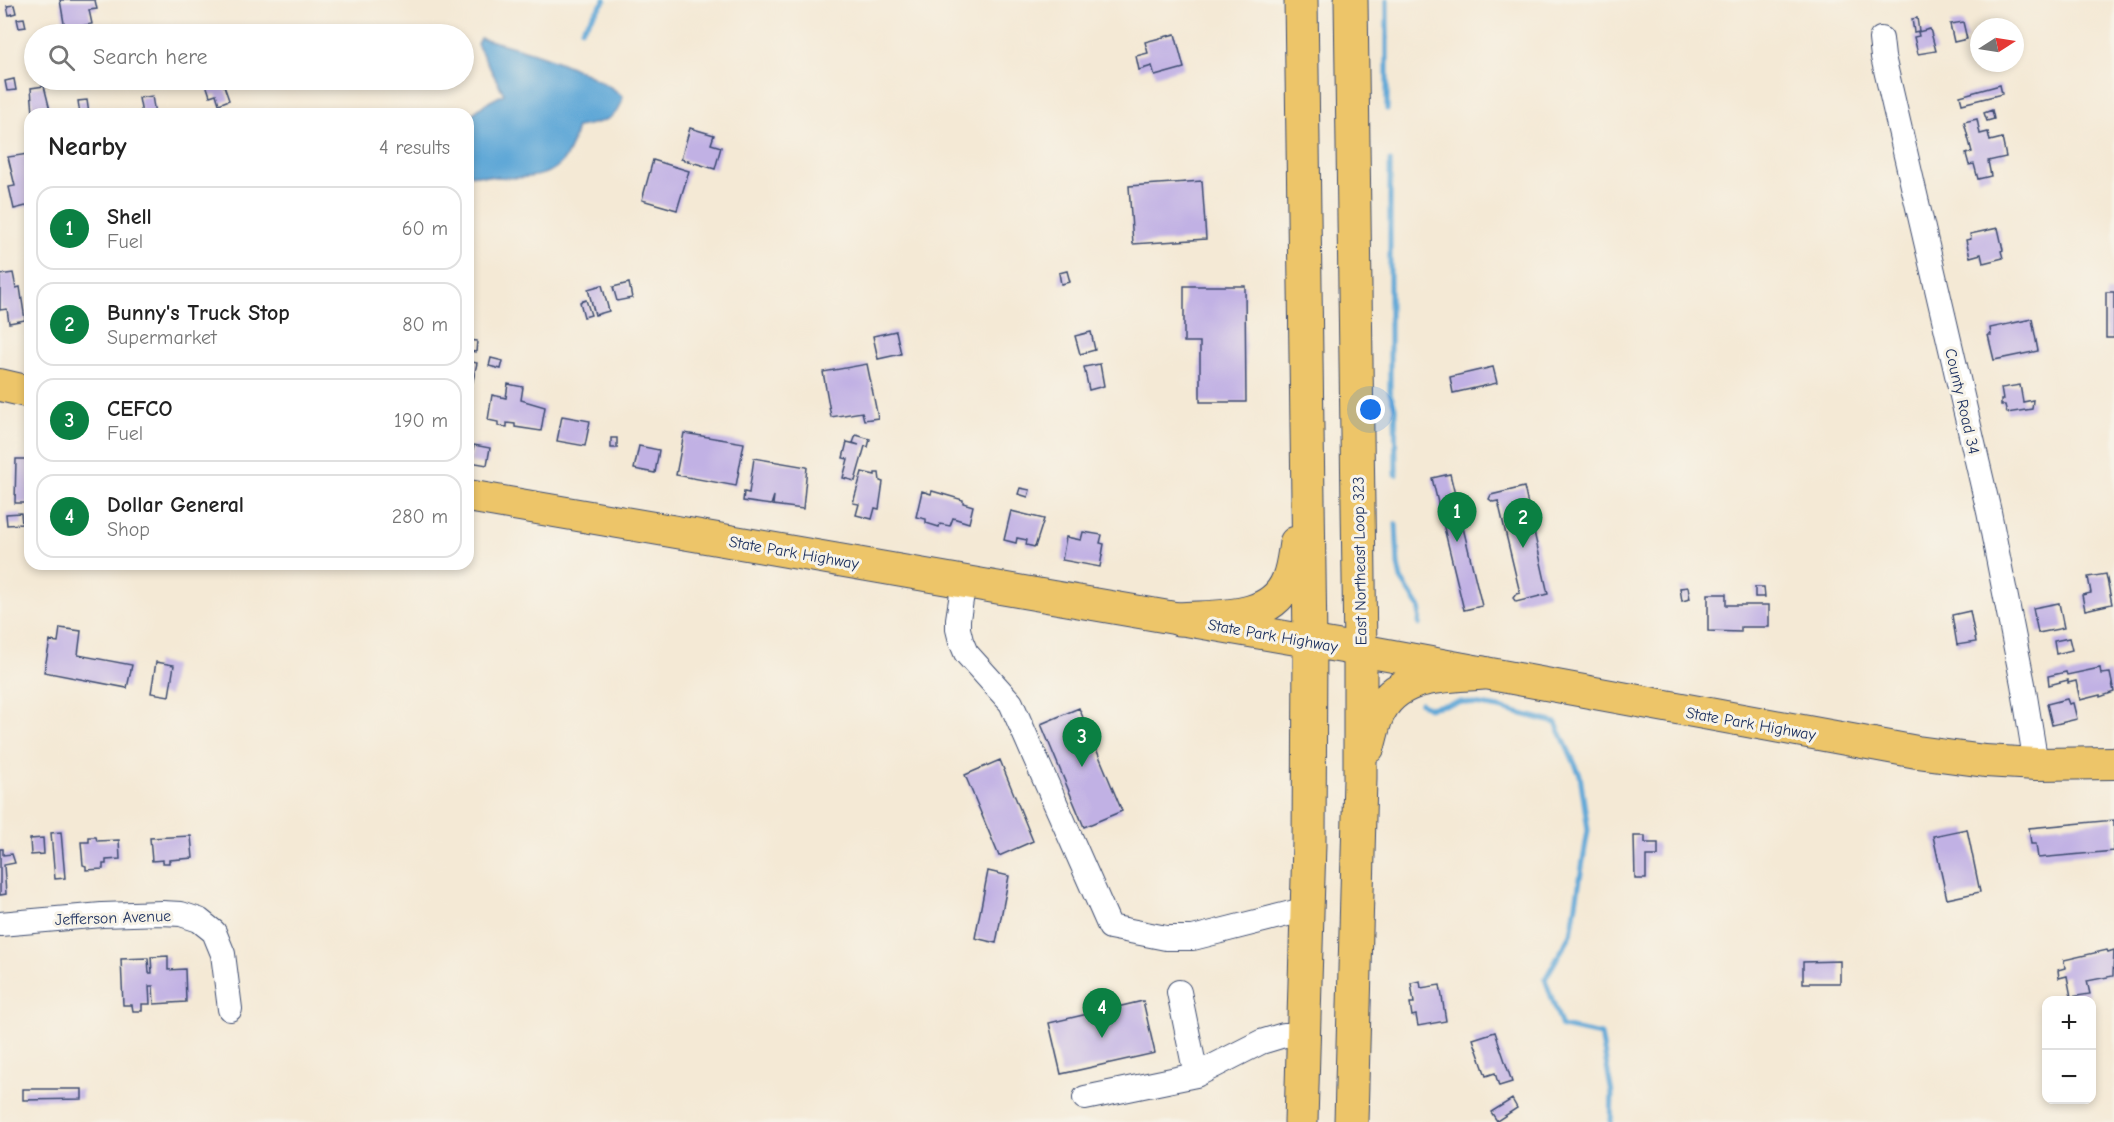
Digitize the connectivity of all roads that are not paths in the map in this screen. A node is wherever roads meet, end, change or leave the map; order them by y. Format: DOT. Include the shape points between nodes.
graph roads {
  1 [pos="1301,0"];
  2 [pos="1351,0"];
  3 [pos="1881,39"];
  4 [pos="1304,277"];
  5 [pos="1354,278"];
  6 [pos="0,385"];
  7 [pos="24,391"];
  8 [pos="1307,485"];
  9 [pos="474,497"];
  10 [pos="964,581"];
  11 [pos="1179,619"];
  12 [pos="1310,642"];
  13 [pos="1360,650"];
  14 [pos="1483,673"];
  15 [pos="2114,763"];
  16 [pos="2036,764"];
  17 [pos="1360,778"];
  18 [pos="1307,909"];
  19 [pos="0,924"];
  20 [pos="1179,992"];
  21 [pos="230,1009"];
  22 [pos="1304,1035"];
  23 [pos="1354,1039"];
  24 [pos="1196,1075"];
  25 [pos="1085,1098"];
  26 [pos="1301,1122"];
  27 [pos="1351,1122"];
  1 -- 4 [label="highway"];
  2 -- 5 [label="highway, East Northeast Loop 323"];
  3 -- 16 [label="street, County Road 34" via="1989,513"];
  4 -- 5 [label="highway"];
  4 -- 8 [label="highway"];
  5 -- 13 [label="highway, East Northeast Loop 323"];
  6 -- 7 [label="main road"];
  8 -- 11 [label="highway" via="1288,582 1275,599 1248,612"];
  8 -- 12 [label="highway"];
  9 -- 10 [label="main road, State Park Highway"];
  10 -- 11 [label="main road, State Park Highway"];
  10 -- 18 [label="street" via="958,629 966,653 1011,703 1110,927 1166,938 1193,938"];
  11 -- 12 [label="main road, State Park Highway"];
  12 -- 13 [label="main road, State Park Highway"];
  12 -- 18 [label="highway"];
  13 -- 14 [label="main road, State Park Highway"];
  13 -- 17 [label="highway, East Northeast Loop 323"];
  14 -- 16 [label="main road, State Park Highway" via="1917,753"];
  14 -- 17 [label="highway" via="1427,678 1397,691 1377,716"];
  15 -- 16 [label="main road, State Park Highway"];
  17 -- 23 [label="highway, East Northeast Loop 323"];
  18 -- 22 [label="highway"];
  19 -- 21 [label="street, Jefferson Avenue" via="162,913 200,920 214,932 223,954"];
  20 -- 24 [label="street"];
  22 -- 23 [label="highway"];
  22 -- 24 [label="street" via="1284,1035 1261,1042"];
  22 -- 26 [label="highway"];
  23 -- 27 [label="highway, East Northeast Loop 323"];
  24 -- 25 [label="street"];
}
